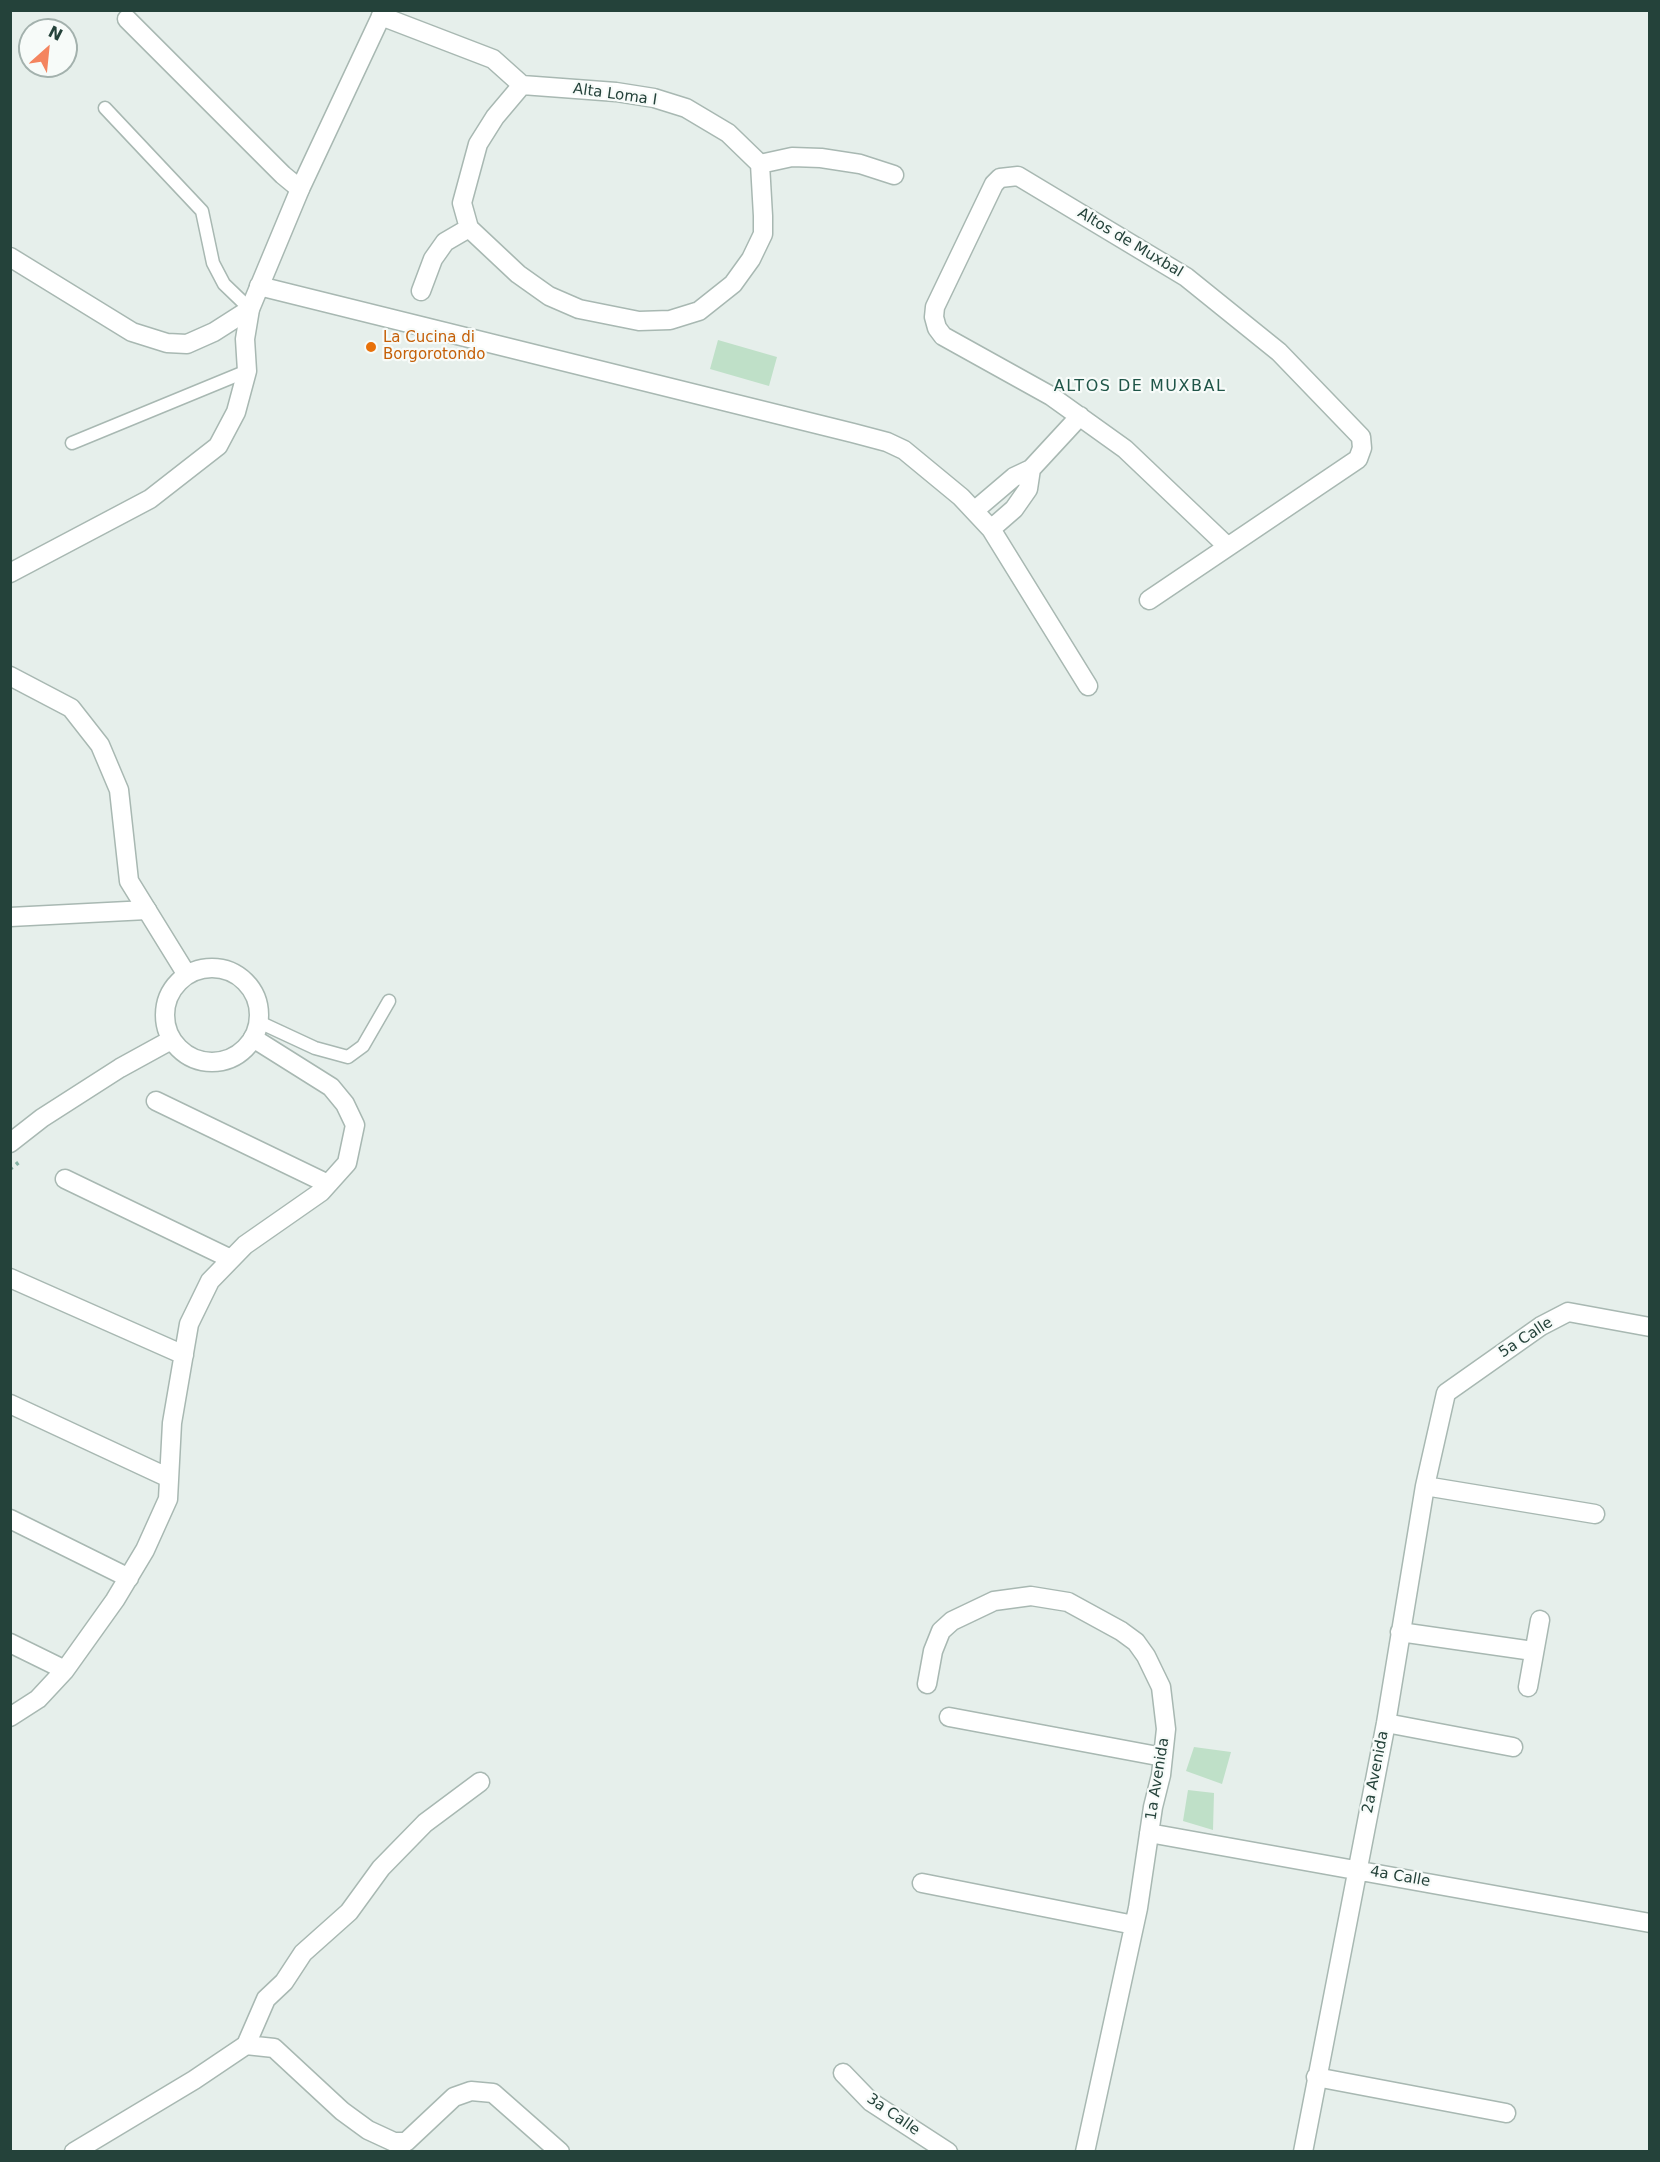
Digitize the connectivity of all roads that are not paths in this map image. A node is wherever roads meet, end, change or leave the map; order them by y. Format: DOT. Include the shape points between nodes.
graph roads {
  1 [pos="382,13"];
  2 [pos="127,19"];
  3 [pos="522,85"];
  4 [pos="105,108"];
  5 [pos="760,164"];
  6 [pos="894,175"];
  7 [pos="300,189"];
  8 [pos="469,228"];
  9 [pos="10,256"];
  10 [pos="259,286"];
  11 [pos="421,291"];
  12 [pos="250,309"];
  13 [pos="247,371"];
  14 [pos="1080,416"];
  15 [pos="72,443"];
  16 [pos="1030,469"];
  17 [pos="974,511"];
  18 [pos="991,529"];
  19 [pos="1227,546"];
  20 [pos="10,573"];
  21 [pos="1149,600"];
  22 [pos="10,676"];
  23 [pos="1088,686"];
  24 [pos="147,910"];
  25 [pos="10,917"];
  26 [pos="187,975"];
  27 [pos="388,1001"];
  28 [pos="256,1030"];
  29 [pos="171,1040"];
  30 [pos="156,1101"];
  31 [pos="10,1143"];
  32 [pos="65,1179"];
  33 [pos="328,1184"];
  34 [pos="231,1259"];
  35 [pos="10,1278"];
  36 [pos="1650,1327"];
  37 [pos="184,1355"];
  38 [pos="1446,1393"];
  39 [pos="10,1404"];
  40 [pos="169,1478"];
  41 [pos="1425,1486"];
  42 [pos="1595,1514"];
  43 [pos="10,1519"];
  44 [pos="129,1578"];
  45 [pos="1540,1620"];
  46 [pos="1400,1632"];
  47 [pos="10,1643"];
  48 [pos="1533,1651"];
  49 [pos="65,1670"];
  50 [pos="927,1684"];
  51 [pos="1528,1687"];
  52 [pos="949,1716"];
  53 [pos="10,1717"];
  54 [pos="1386,1723"];
  55 [pos="1513,1747"];
  56 [pos="1163,1757"];
  57 [pos="480,1782"];
  58 [pos="1149,1833"];
  59 [pos="1358,1869"];
  60 [pos="922,1883"];
  61 [pos="1650,1923"];
  62 [pos="1134,1925"];
  63 [pos="246,2045"];
  64 [pos="843,2073"];
  65 [pos="1316,2077"];
  66 [pos="1506,2113"];
  67 [pos="74,2151"];
  68 [pos="560,2151"];
  69 [pos="948,2151"];
  70 [pos="1085,2151"];
  71 [pos="1303,2151"];
  1 -- 3 [label="street" via="493,59"];
  1 -- 7 [label="street"];
  2 -- 7 [label="street"];
  3 -- 5 [label="street, Alta Loma I" via="616,92 686,108 728,133"];
  3 -- 8 [label="street" via="478,144 462,203"];
  4 -- 12 [label="lane" via="202,211 213,263 224,284"];
  5 -- 6 [label="street" via="792,157 821,158 860,164"];
  5 -- 8 [label="street" via="763,234 751,259 715,301 670,320 610,317 549,296 518,274"];
  7 -- 10 [label="street"];
  8 -- 11 [label="street" via="444,243 433,259"];
  9 -- 12 [label="street" via="132,332 167,342 187,344"];
  10 -- 12 [label="street"];
  10 -- 17 [label="street" via="887,442 915,457"];
  12 -- 13 [label="street" via="245,339"];
  13 -- 15 [label="lane"];
  13 -- 20 [label="street" via="236,412 218,446 150,499"];
  14 -- 16 [label="street"];
  14 -- 19 [label="street, Altos de Muxbal" via="1125,449"];
  14 -- 19 [label="street, Altos de Muxbal" via="943,336 934,323 935,307 994,184 1004,176 1018,176 1186,277 1279,351 1361,437 1358,459"];
  16 -- 17 [label="street" via="1014,477"];
  16 -- 18 [label="street" via="1028,489 1014,509"];
  17 -- 18 [label="street"];
  18 -- 23 [label="street"];
  19 -- 21 [label="street, Altos de Muxbal"];
  22 -- 24 [label="street" via="71,708 100,745 119,790 129,881"];
  24 -- 25 [label="street"];
  24 -- 26 [label="street"];
  26 -- 28 [label="street" via="221,969 237,976 250,988 257,1004"];
  26 -- 29 [label="street" via="173,988 165,1005 165,1023"];
  27 -- 28 [label="lane" via="363,1046 348,1057"];
  28 -- 29 [label="street" via="240,1053 222,1061 203,1062 185,1054"];
  28 -- 33 [label="street" via="331,1086 355,1125 347,1163"];
  29 -- 31 [label="street" via="101,1080"];
  30 -- 33 [label="street"];
  32 -- 34 [label="street"];
  33 -- 34 [label="street" via="244,1245"];
  34 -- 37 [label="street" via="210,1281 189,1324"];
  35 -- 37 [label="street"];
  36 -- 38 [label="street, 5a Calle" via="1568,1312 1541,1326"];
  37 -- 40 [label="street" via="172,1423"];
  38 -- 41 [label="street, 2a Avenida"];
  39 -- 40 [label="street"];
  40 -- 44 [label="street" via="168,1499"];
  41 -- 42 [label="street"];
  41 -- 46 [label="street, 2a Avenida"];
  43 -- 44 [label="street"];
  44 -- 49 [label="street"];
  45 -- 48 [label="street"];
  46 -- 48 [label="street"];
  46 -- 54 [label="street, 2a Avenida"];
  47 -- 49 [label="street"];
  48 -- 51 [label="street"];
  49 -- 53 [label="street" via="38,1699"];
  50 -- 56 [label="street, 1a Avenida" via="933,1651 942,1631 962,1615 994,1600 1012,1597 1068,1602 1121,1631 1146,1656 1161,1687 1166,1729"];
  52 -- 56 [label="street"];
  54 -- 55 [label="street"];
  54 -- 59 [label="street, 2a Avenida"];
  56 -- 58 [label="street, 1a Avenida"];
  57 -- 63 [label="street" via="424,1823 381,1868 349,1912 303,1953 284,1982 266,1999"];
  58 -- 59 [label="street, 4a Calle"];
  58 -- 62 [label="street, 1a Avenida"];
  59 -- 61 [label="street, 4a Calle"];
  59 -- 65 [label="street, 2a Avenida"];
  60 -- 62 [label="street"];
  62 -- 70 [label="street, 1a Avenida"];
  63 -- 67 [label="street"];
  63 -- 68 [label="street" via="274,2048 342,2111 368,2130 394,2142 406,2142 454,2097 471,2091 493,2093"];
  64 -- 69 [label="street, 3a Calle" via="871,2102"];
  65 -- 66 [label="street"];
  65 -- 71 [label="street, 2a Avenida"];
}
